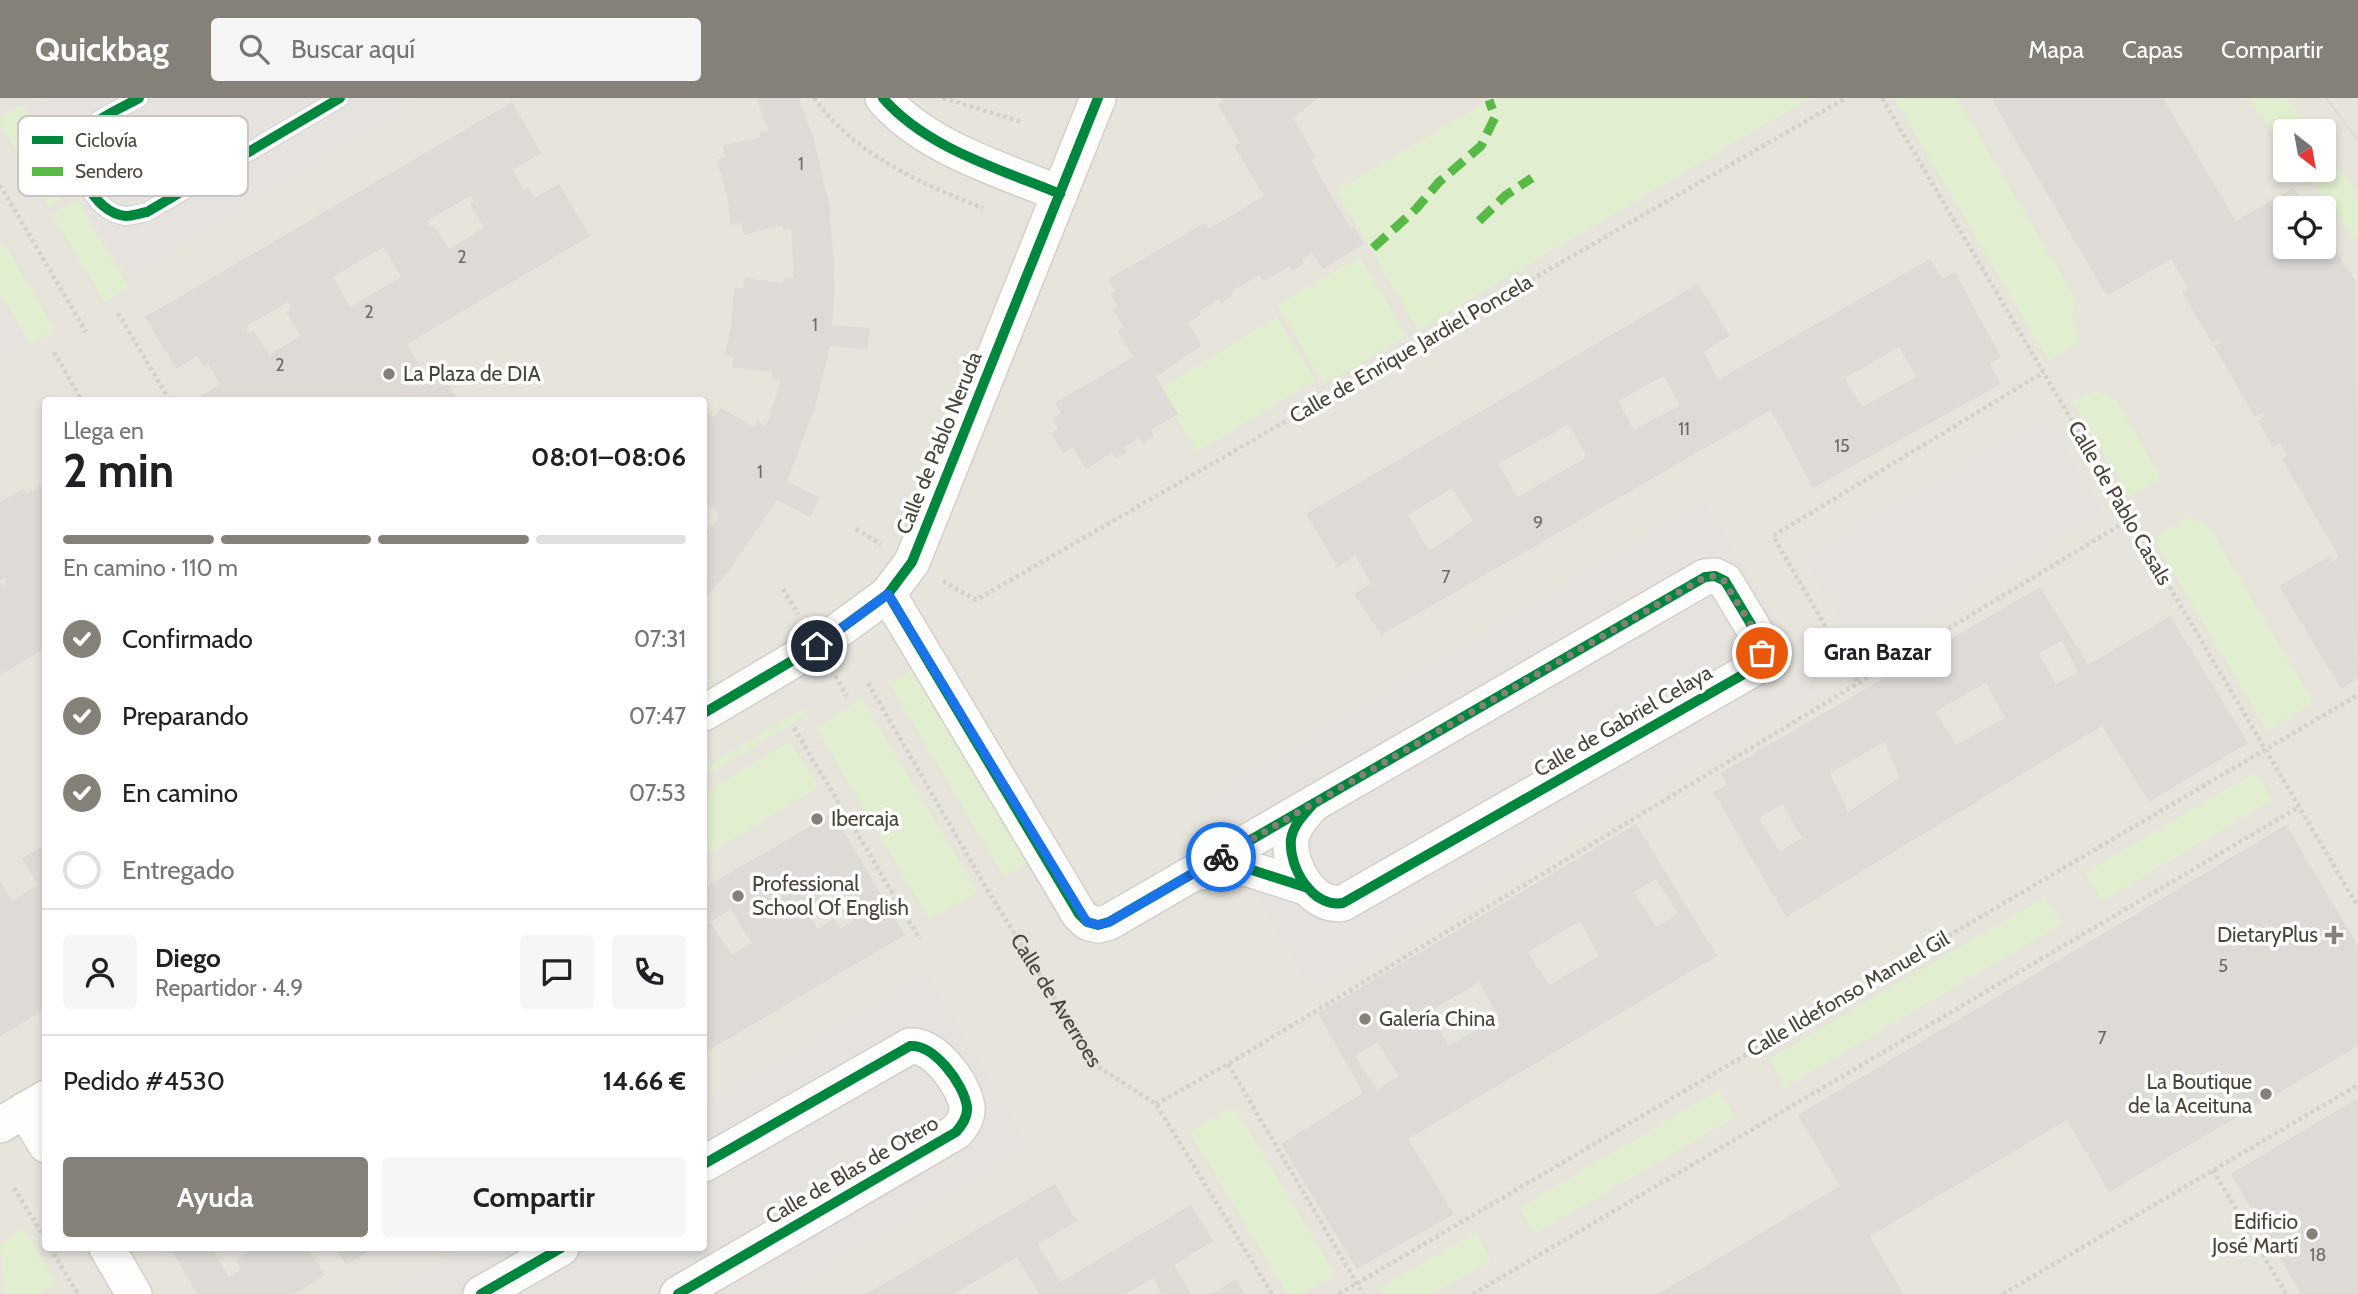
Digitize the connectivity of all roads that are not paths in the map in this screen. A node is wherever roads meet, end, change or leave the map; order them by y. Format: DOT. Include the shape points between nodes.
graph roads {
  1 [pos="139,98"];
  2 [pos="340,98"];
  3 [pos="883,98"];
  4 [pos="1098,98"];
  5 [pos="110,116"];
  6 [pos="248,152"];
  7 [pos="1060,194"];
  8 [pos="96,196"];
  9 [pos="174,196"];
  10 [pos="888,594"];
  11 [pos="707,711"];
  12 [pos="1314,803"];
  13 [pos="1195,873"];
  14 [pos="1308,888"];
  15 [pos="23,1111"];
  16 [pos="42,1139"];
  17 [pos="707,1162"];
  18 [pos="109,1251"];
  19 [pos="556,1251"];
  20 [pos="134,1294"];
  21 [pos="481,1294"];
  22 [pos="678,1294"];
  1 -- 5 [label="lane"];
  2 -- 6 [label="lane"];
  3 -- 7 [label="street" via="897,115 949,146"];
  4 -- 7 [label="street, Calle de Pablo Neruda"];
  7 -- 10 [label="street, Calle de Pablo Neruda" via="912,562"];
  8 -- 9 [label="lane" via="124,216 147,212"];
  10 -- 11 [label="street, Calle de Pablo Neruda" via="817,646"];
  10 -- 13 [label="street, Calle de Gabriel Celaya" via="1087,922 1109,922"];
  12 -- 13 [label="street, Calle de Gabriel Celaya"];
  12 -- 14 [label="street, Calle de Gabriel Celaya" via="1291,839 1292,854"];
  12 -- 14 [label="street, Calle de Gabriel Celaya" via="1705,577 1724,581 1761,641 1762,653 1751,670 1343,903 1324,902"];
  13 -- 14 [label="street, Calle de Gabriel Celaya" via="1246,868"];
  15 -- 16 [label="street"];
  17 -- 22 [label="street, Calle de Blas de Otero" via="910,1046 930,1049 939,1058 967,1107 965,1121 956,1132"];
  18 -- 20 [label="street"];
  19 -- 21 [label="street"];
}
